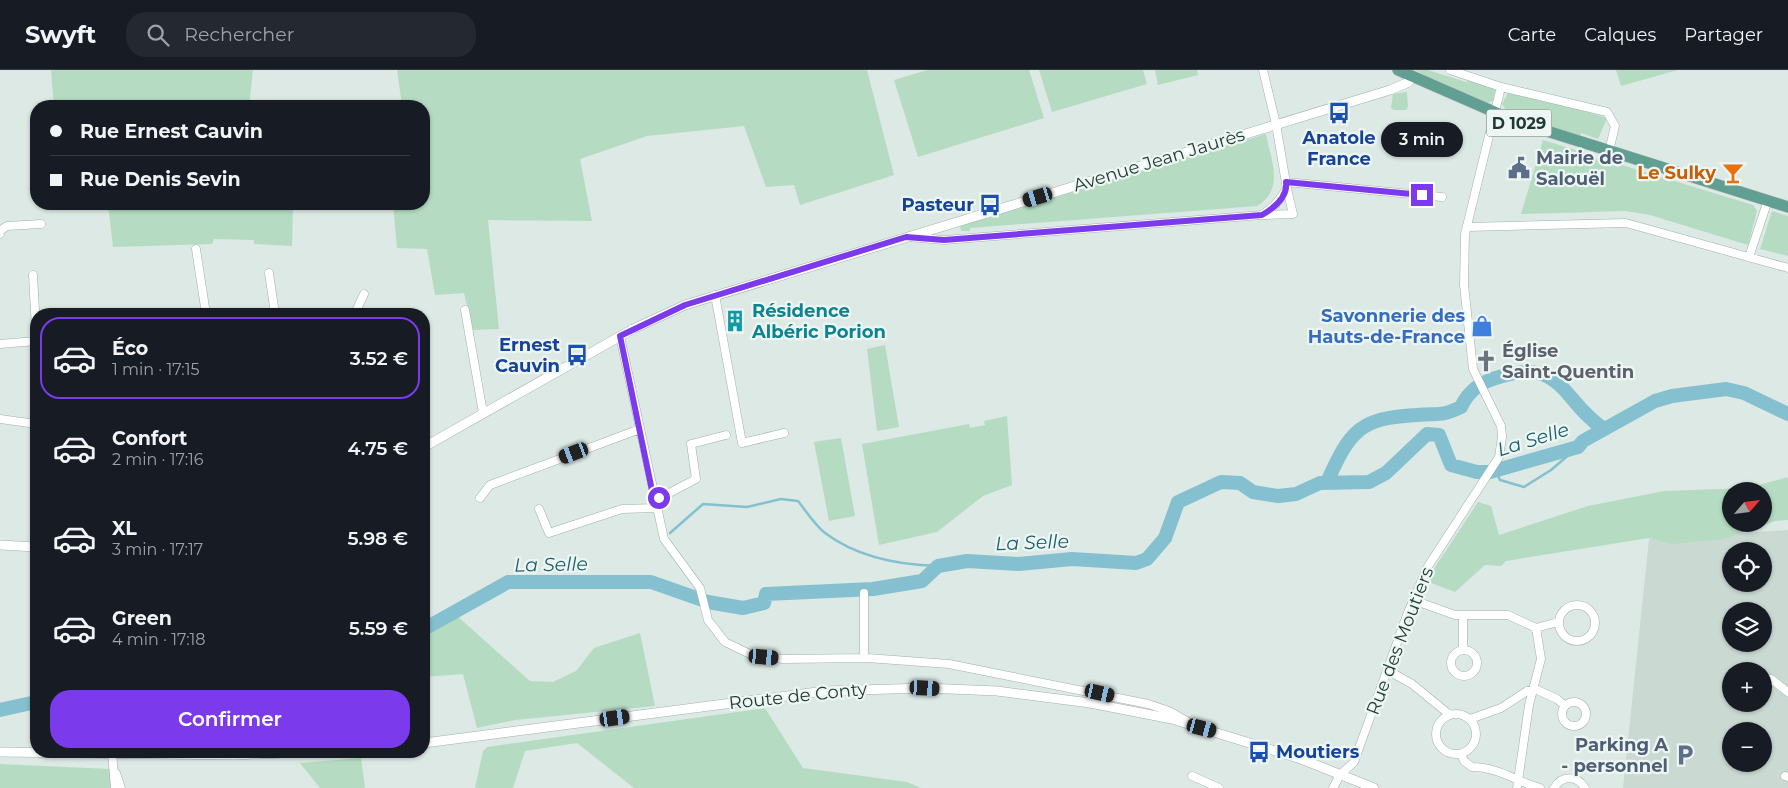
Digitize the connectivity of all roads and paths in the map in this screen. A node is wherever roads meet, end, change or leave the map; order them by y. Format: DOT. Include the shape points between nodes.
graph roads {
  1 [pos="1263,70"];
  2 [pos="1450,70"];
  3 [pos="1404,73"];
  4 [pos="1501,87"];
  5 [pos="1495,114"];
  6 [pos="1276,124"];
  7 [pos="1609,151"];
  8 [pos="1286,185"];
  9 [pos="1442,197"];
  10 [pos="1768,200"];
  11 [pos="1788,207"];
  12 [pos="1262,215"];
  13 [pos="954,223"];
  14 [pos="40,224"];
  15 [pos="1467,227"];
  16 [pos="0,234"];
  17 [pos="906,237"];
  18 [pos="957,238"];
  19 [pos="196,248"];
  20 [pos="1749,257"];
  21 [pos="1788,268"];
  22 [pos="269,273"];
  23 [pos="32,275"];
  24 [pos="364,294"];
  25 [pos="715,295"];
  26 [pos="34,308"];
  27 [pos="205,308"];
  28 [pos="274,308"];
  29 [pos="358,308"];
  30 [pos="465,310"];
  31 [pos="620,336"];
  32 [pos="30,342"];
  33 [pos="0,344"];
  34 [pos="483,413"];
  35 [pos="0,419"];
  36 [pos="30,423"];
  37 [pos="640,429"];
  38 [pos="784,433"];
  39 [pos="726,435"];
  40 [pos="430,444"];
  41 [pos="480,498"];
  42 [pos="655,504"];
  43 [pos="539,509"];
  44 [pos="0,545"];
  45 [pos="30,547"];
  46 [pos="864,593"];
  47 [pos="1413,600"];
  48 [pos="1463,616"];
  49 [pos="1558,622"];
  50 [pos="1536,628"];
  51 [pos="1463,650"];
  52 [pos="864,658"];
  53 [pos="1387,670"];
  54 [pos="1772,680"];
  55 [pos="1535,688"];
  56 [pos="1788,692"];
  57 [pos="1565,706"];
  58 [pos="1450,715"];
  59 [pos="1172,716"];
  60 [pos="1470,719"];
  61 [pos="430,742"];
  62 [pos="0,752"];
  63 [pos="30,752"];
  64 [pos="1461,754"];
  65 [pos="112,758"];
  66 [pos="112,767"];
  67 [pos="1340,775"];
  68 [pos="1192,776"];
  69 [pos="1518,785"];
  70 [pos="115,788"];
  71 [pos="121,788"];
  72 [pos="1219,788"];
  73 [pos="1333,788"];
  74 [pos="1374,788"];
  75 [pos="1540,788"];
  76 [pos="1554,788"];
  77 [pos="1585,788"];
  1 -- 6 [label="street"];
  2 -- 4 [label="street"];
  3 -- 5 [label="main road, D 1029"];
  3 -- 6 [label="street, Avenue Jean Jaurès" via="1390,90"];
  4 -- 5 [label="street, Rue des Moutiers"];
  4 -- 7 [label="street" via="1607,112 1615,126"];
  5 -- 7 [label="main road, D 1029"];
  5 -- 15 [label="street, Rue des Moutiers"];
  6 -- 8 [label="street"];
  6 -- 13 [label="street, Avenue Jean Jaurès"];
  7 -- 10 [label="main road, D 1029"];
  8 -- 9 [label="street"];
  8 -- 12 [label="street" via="1276,205"];
  8 -- 12 [label="street" via="1293,214"];
  10 -- 11 [label="main road, D 1029"];
  10 -- 20 [label="street"];
  12 -- 18 [label="street"];
  13 -- 17 [label="street, Avenue Jean Jaurès"];
  13 -- 18 [label="street"];
  14 -- 16 [label="street" via="7,226"];
  15 -- 20 [label="street" via="1626,223"];
  15 -- 47 [label="street, Rue des Moutiers" via="1464,285 1470,354 1476,379 1501,426 1501,448 1495,465 1438,549"];
  17 -- 18 [label="street"];
  17 -- 25 [label="street, Avenue Jean Jaurès"];
  19 -- 27 [label="street"];
  20 -- 21 [label="street"];
  22 -- 28 [label="street"];
  23 -- 26 [label="street"];
  24 -- 29 [label="street"];
  25 -- 31 [label="street, Avenue Jean Jaurès" via="678,308"];
  25 -- 38 [label="street" via="742,443"];
  30 -- 34 [label="street"];
  31 -- 34 [label="street, Avenue Jean Jaurès"];
  31 -- 37 [label="street"];
  32 -- 33 [label="street"];
  34 -- 40 [label="street, Avenue Jean Jaurès"];
  35 -- 36 [label="street"];
  37 -- 41 [label="street" via="490,485"];
  37 -- 42 [label="street"];
  39 -- 42 [label="street" via="691,444 696,479"];
  42 -- 43 [label="street" via="622,509 550,534"];
  42 -- 52 [label="street" via="667,547 700,588 708,620 726,642 754,656"];
  44 -- 45 [label="street"];
  46 -- 52 [label="street"];
  47 -- 48 [label="street"];
  47 -- 53 [label="street, Rue des Moutiers"];
  48 -- 50 [label="street" via="1508,615"];
  48 -- 51 [label="street"];
  49 -- 49 [label="street" via="1562,633 1576,641 1587,638 1595,624 1591,612 1580,605 1568,607"];
  49 -- 50 [label="street"];
  50 -- 55 [label="street" via="1541,659"];
  52 -- 59 [label="street" via="949,664 1148,704"];
  53 -- 58 [label="street" via="1412,684"];
  53 -- 67 [label="street, Rue des Moutiers" via="1354,762"];
  54 -- 56 [label="street"];
  55 -- 57 [label="street"];
  55 -- 60 [label="street" via="1501,708"];
  55 -- 69 [label="street" via="1529,705"];
  58 -- 60 [label="street" via="1461,714"];
  58 -- 64 [label="street" via="1437,729 1438,743 1448,752"];
  59 -- 61 [label="street, Route de Conty" via="997,690 876,689 809,693"];
  59 -- 67 [label="street, Route de Conty"];
  60 -- 64 [label="street" via="1477,736 1472,748"];
  62 -- 63 [label="street"];
  64 -- 69 [label="street" via="1472,767 1489,767"];
  65 -- 66 [label="street"];
  66 -- 70 [label="street"];
  66 -- 71 [label="street"];
  67 -- 73 [label="street, Rue des Moutiers"];
  67 -- 74 [label="street, Route de Conty"];
  68 -- 72 [label="street"];
  69 -- 75 [label="street"];
  76 -- 77 [label="street" via="1569,778 1580,781"];
}
